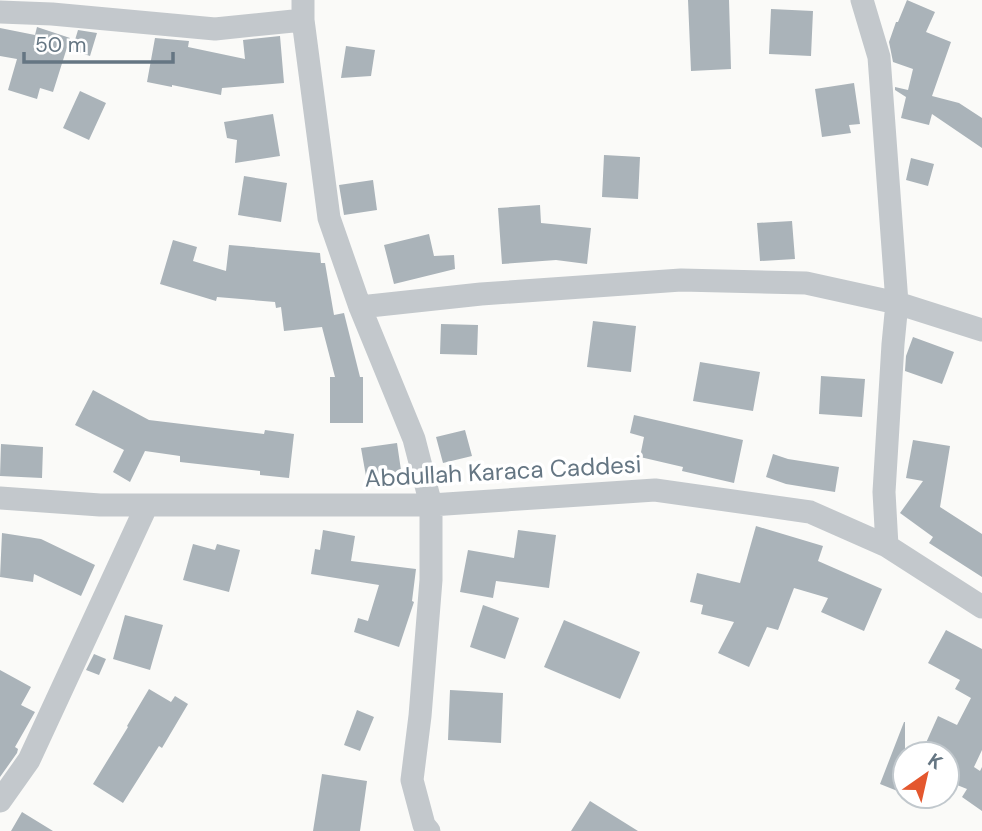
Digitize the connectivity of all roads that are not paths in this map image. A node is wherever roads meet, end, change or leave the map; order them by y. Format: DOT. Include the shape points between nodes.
graph roads {
  1 [pos="862,0"];
  2 [pos="303,10"];
  3 [pos="0,12"];
  4 [pos="897,303"];
  5 [pos="360,307"];
  6 [pos="982,330"];
  7 [pos="0,498"];
  8 [pos="147,505"];
  9 [pos="431,505"];
  10 [pos="887,547"];
  11 [pos="982,607"];
  12 [pos="0,801"];
  13 [pos="429,831"];
  1 -- 4 [label="street" via="879,57"];
  2 -- 3 [label="street" via="215,29"];
  2 -- 5 [label="street" via="329,218"];
  4 -- 5 [label="street" via="806,284 681,280"];
  4 -- 6 [label="street"];
  4 -- 10 [label="street" via="884,492"];
  5 -- 9 [label="street" via="414,439"];
  7 -- 8 [label="street, Abdullah Karaca Caddesi"];
  8 -- 9 [label="street, Abdullah Karaca Caddesi"];
  8 -- 12 [label="street" via="29,760"];
  9 -- 10 [label="street, Abdullah Karaca Caddesi" via="654,490 810,512"];
  9 -- 13 [label="street" via="431,580 412,780"];
  10 -- 11 [label="street, Abdullah Karaca Caddesi"];
}
